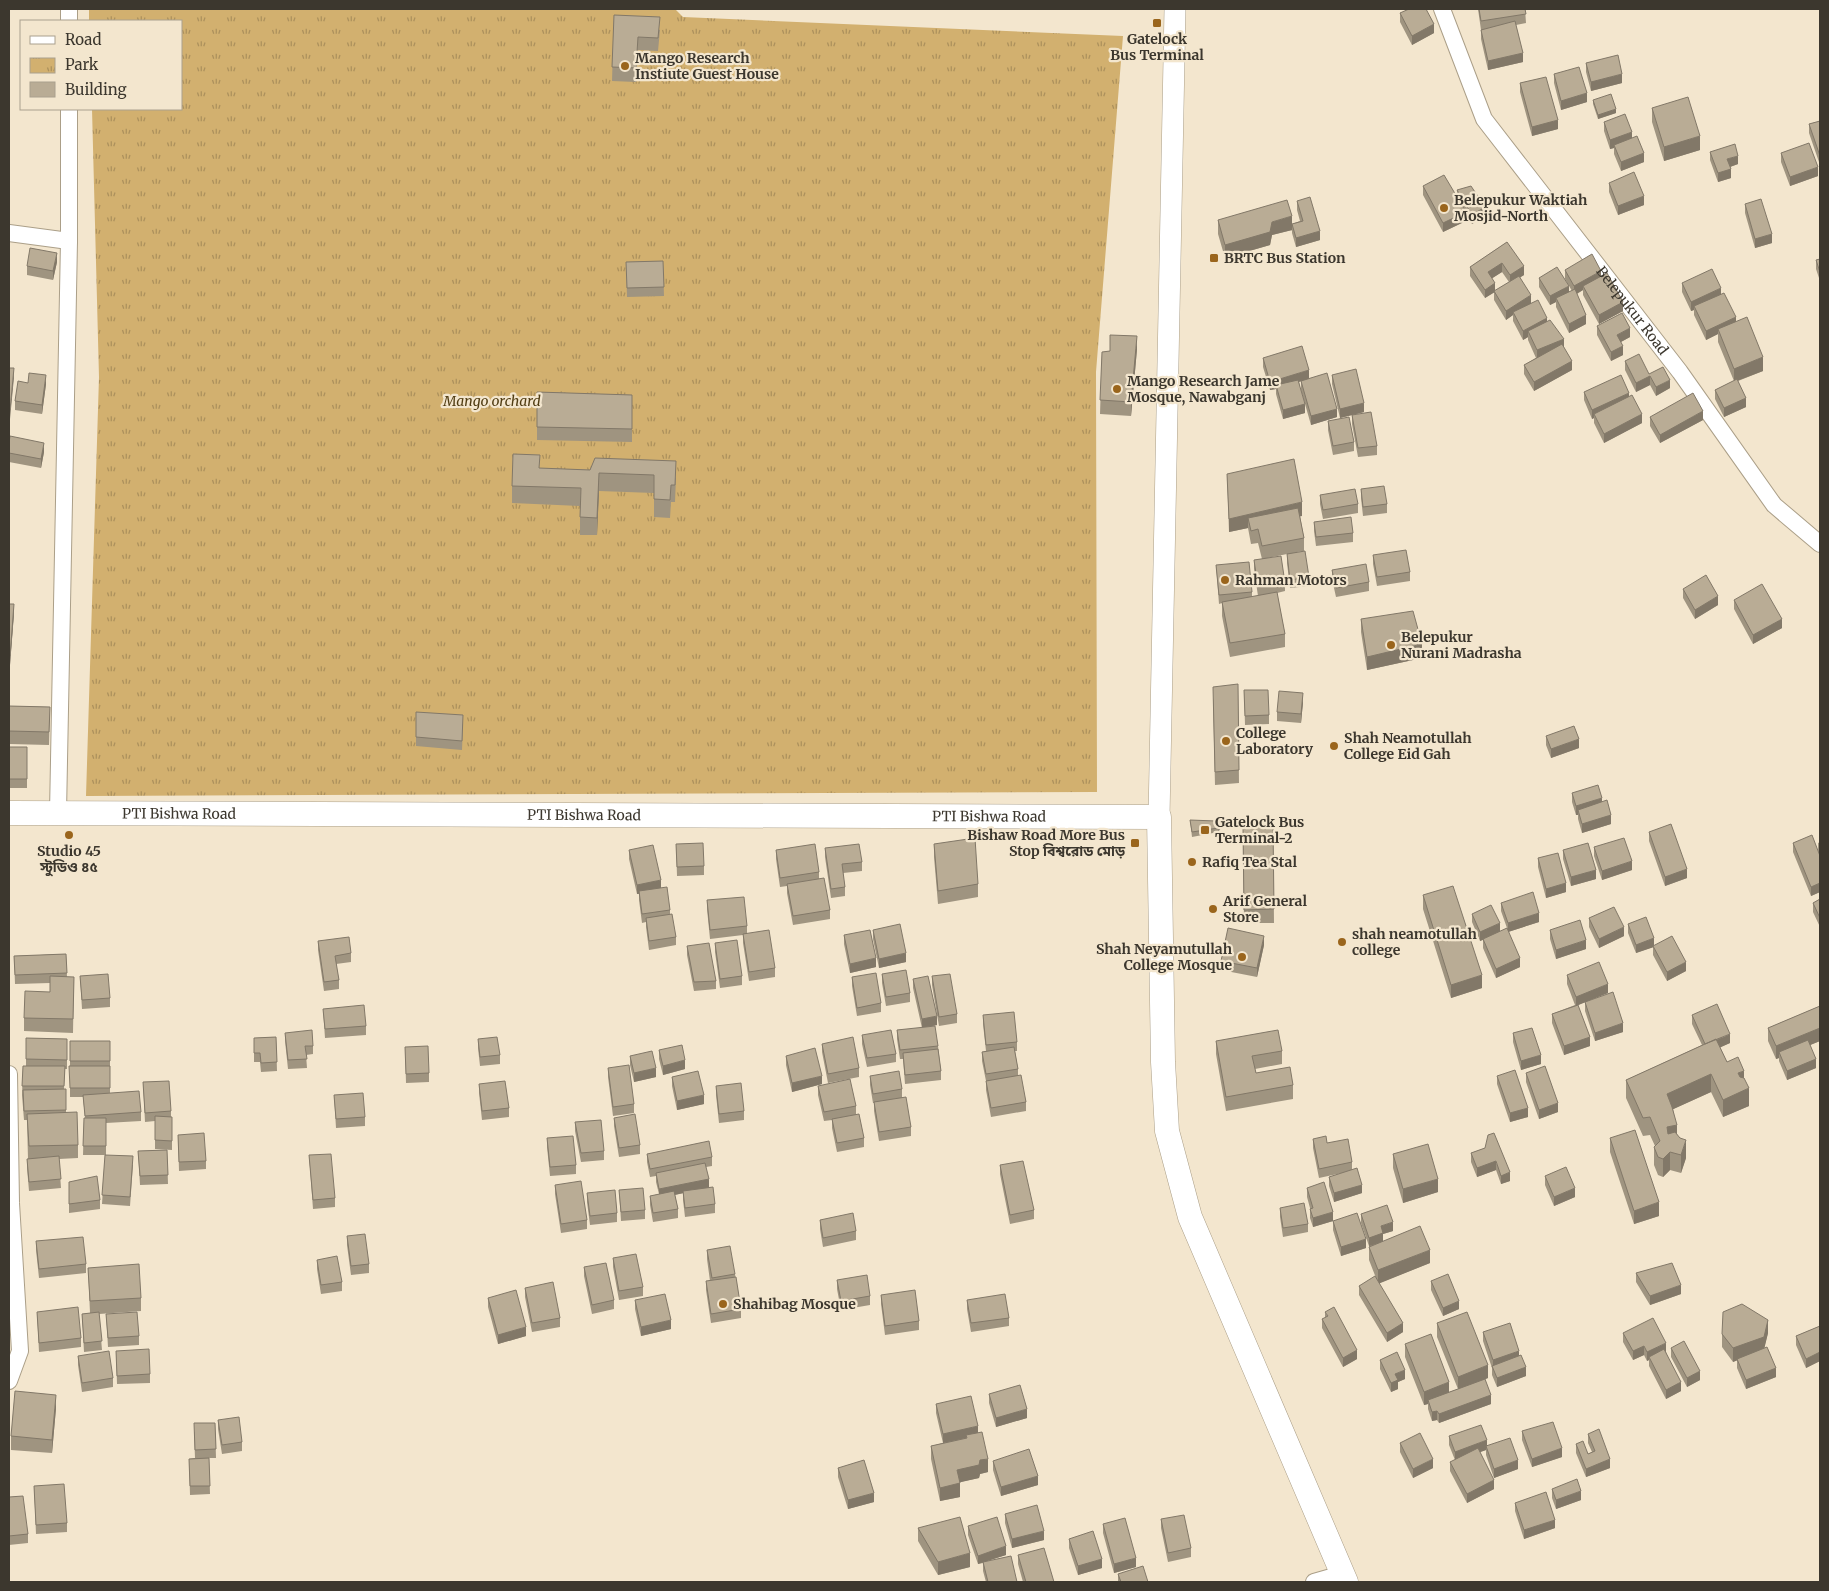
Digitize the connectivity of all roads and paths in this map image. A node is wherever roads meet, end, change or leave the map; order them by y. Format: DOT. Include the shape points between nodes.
graph roads {
  1 [pos="1175,9"];
  2 [pos="1442,9"];
  3 [pos="69,110"];
  4 [pos="9,233"];
  5 [pos="69,241"];
  6 [pos="1820,544"];
  7 [pos="9,813"];
  8 [pos="58,813"];
  9 [pos="1159,817"];
  10 [pos="9,1074"];
  11 [pos="9,1381"];
  12 [pos="1344,1578"];
  13 [pos="1314,1582"];
  1 -- 9 [label="main road"];
  2 -- 6 [label="street, Belepukur Road" via="1484,119 1680,372 1774,505"];
  3 -- 5 [label="street"];
  4 -- 5 [label="street"];
  5 -- 8 [label="street"];
  7 -- 8 [label="highway, PTI Bishwa Road"];
  8 -- 9 [label="highway, PTI Bishwa Road"];
  9 -- 12 [label="highway" via="1167,1131 1190,1217"];
  10 -- 11 [label="street" via="11,1203 20,1351"];
  12 -- 13 [label="street"];
}
